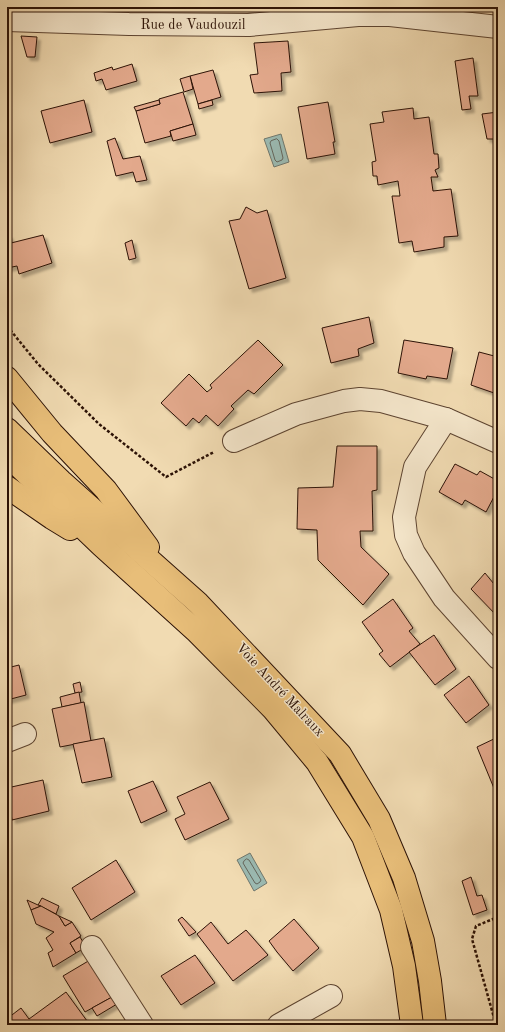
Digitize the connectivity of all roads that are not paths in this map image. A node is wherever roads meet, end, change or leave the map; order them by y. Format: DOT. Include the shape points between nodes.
graph roads {
  1 [pos="428,13"];
  2 [pos="7,20"];
  3 [pos="498,27"];
  4 [pos="7,378"];
  5 [pos="446,418"];
  6 [pos="7,429"];
  7 [pos="234,441"];
  8 [pos="498,442"];
  9 [pos="7,455"];
  10 [pos="7,487"];
  11 [pos="101,545"];
  12 [pos="198,603"];
  13 [pos="498,658"];
  14 [pos="92,947"];
  15 [pos="331,996"];
  16 [pos="142,1025"];
  17 [pos="279,1025"];
  18 [pos="412,1025"];
  19 [pos="435,1025"];
  1 -- 2 [label="street, Rue de Vaudouzil" via="358,15 249,25"];
  1 -- 3 [label="street, Rue de Vaudouzil"];
  4 -- 12 [label="main road" via="52,433 106,490 142,540"];
  5 -- 7 [label="street" via="381,401 360,399 296,414"];
  5 -- 8 [label="street"];
  5 -- 13 [label="street" via="415,467 404,517 406,535 414,553 444,598"];
  6 -- 12 [label="main road, Voie André Malraux"];
  9 -- 11 [label="main road, Voie André Malraux"];
  10 -- 11 [label="main road" via="59,523"];
  11 -- 18 [label="main road, Voie André Malraux" via="196,631 273,709 317,762 363,837 391,910 404,966"];
  12 -- 19 [label="main road, Voie André Malraux" via="340,754 379,820 404,878 423,941"];
  14 -- 16 [label="street"];
  15 -- 17 [label="street"];
}
